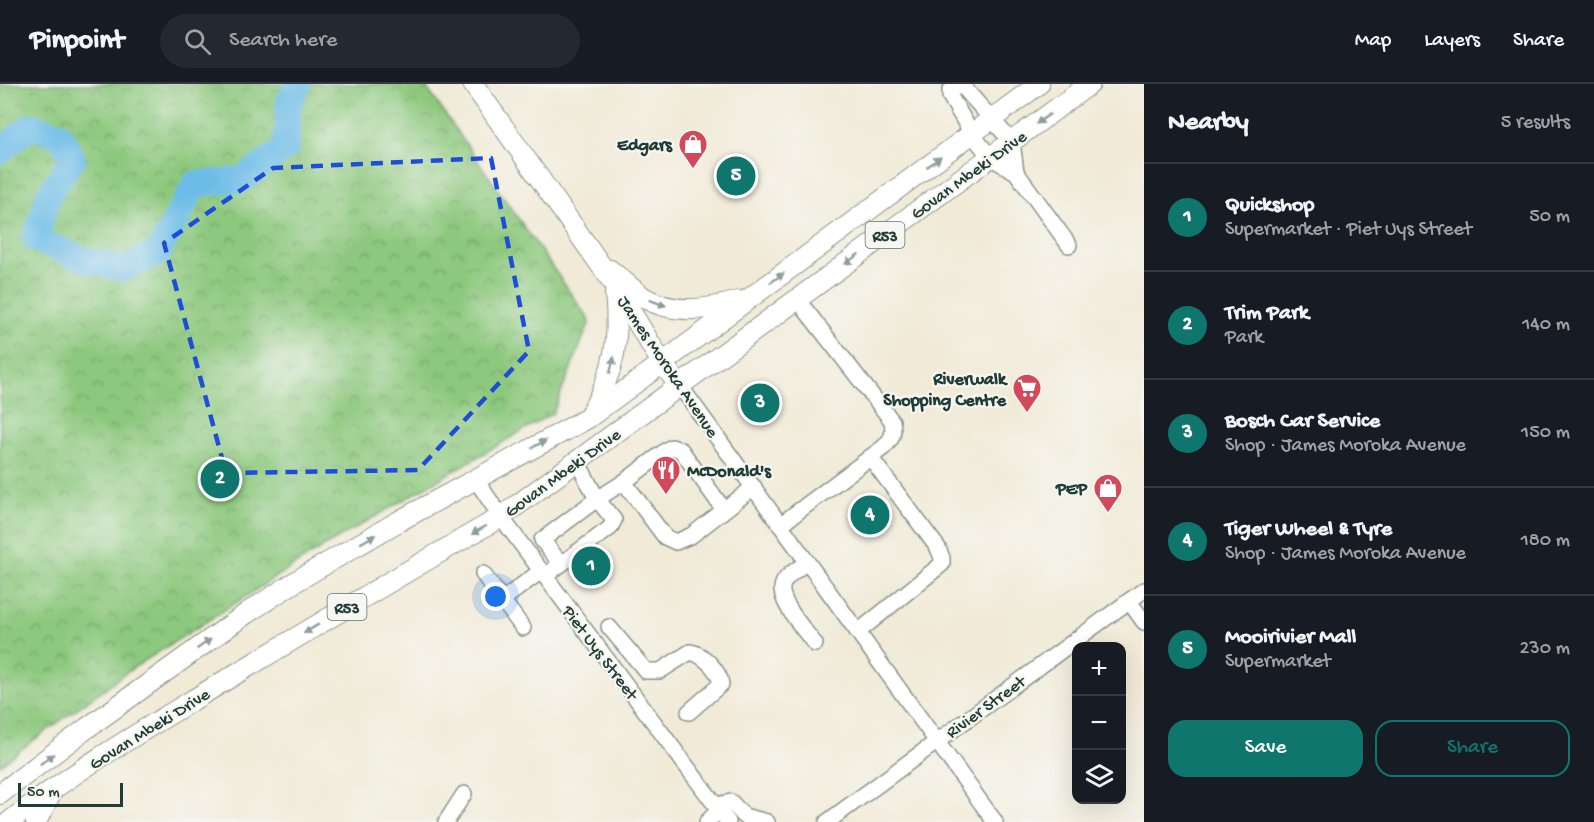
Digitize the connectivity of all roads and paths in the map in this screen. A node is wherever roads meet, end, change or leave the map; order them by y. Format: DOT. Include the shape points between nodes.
graph roads {
  1 [pos="472,84"];
  2 [pos="1039,84"];
  3 [pos="1090,84"];
  4 [pos="992,119"];
  5 [pos="972,134"];
  6 [pos="1012,142"];
  7 [pos="990,158"];
  8 [pos="1016,172"];
  9 [pos="1069,245"];
  10 [pos="593,258"];
  11 [pos="614,284"];
  12 [pos="749,298"];
  13 [pos="797,299"];
  14 [pos="662,363"];
  15 [pos="680,386"];
  16 [pos="588,418"];
  17 [pos="870,457"];
  18 [pos="577,461"];
  19 [pos="476,480"];
  20 [pos="624,482"];
  21 [pos="754,487"];
  22 [pos="597,499"];
  23 [pos="724,510"];
  24 [pos="501,517"];
  25 [pos="780,525"];
  26 [pos="807,562"];
  27 [pos="561,564"];
  28 [pos="543,573"];
  29 [pos="483,574"];
  30 [pos="1144,590"];
  31 [pos="502,600"];
  32 [pos="1129,601"];
  33 [pos="1144,622"];
  34 [pos="609,627"];
  35 [pos="523,628"];
  36 [pos="858,632"];
  37 [pos="622,642"];
  38 [pos="815,644"];
  39 [pos="604,656"];
  40 [pos="689,712"];
  41 [pos="938,741"];
  42 [pos="53,789"];
  43 [pos="0,794"];
  44 [pos="464,794"];
  45 [pos="721,812"];
  46 [pos="9,822"];
  47 [pos="36,822"];
  48 [pos="446,822"];
  49 [pos="707,822"];
  50 [pos="767,822"];
  51 [pos="827,822"];
  52 [pos="995,822"];
  1 -- 10 [label="main road, James Moroka Avenue"];
  2 -- 4 [label="main road, Govan Mbeki Drive / R53"];
  3 -- 6 [label="main road, Govan Mbeki Drive / R53, one-way"];
  4 -- 5 [label="main road, Govan Mbeki Drive / R53"];
  4 -- 5 [label="street" via="965,89 953,87 950,96"];
  4 -- 6 [label="street"];
  5 -- 7 [label="street"];
  12 -- 5 [label="main road, Govan Mbeki Drive / R53, one-way"];
  6 -- 7 [label="main road, Govan Mbeki Drive / R53"];
  6 -- 8 [label="street"];
  7 -- 8 [label="street"];
  7 -- 13 [label="main road, Govan Mbeki Drive / R53, one-way"];
  8 -- 9 [label="street"];
  10 -- 11 [label="main road, James Moroka Avenue"];
  10 -- 12 [label="main road, one-way" via="658,304 703,309"];
  11 -- 14 [label="main road, James Moroka Avenue"];
  16 -- 11 [label="main road, one-way" via="602,393 615,354 618,318"];
  12 -- 14 [label="main road, Govan Mbeki Drive / R53"];
  13 -- 15 [label="main road, Govan Mbeki Drive / R53"];
  13 -- 17 [label="street" via="892,421 891,440"];
  14 -- 15 [label="main road, James Moroka Avenue"];
  14 -- 16 [label="main road, Govan Mbeki Drive / R53"];
  15 -- 18 [label="main road, Govan Mbeki Drive / R53"];
  15 -- 21 [label="street, James Moroka Avenue"];
  19 -- 16 [label="main road, Govan Mbeki Drive / R53, one-way"];
  17 -- 25 [label="street"];
  17 -- 36 [label="street" via="938,548 942,564"];
  18 -- 22 [label="street"];
  18 -- 24 [label="main road, Govan Mbeki Drive / R53"];
  19 -- 24 [label="street, Piet Uys Street"];
  43 -- 19 [label="main road, Govan Mbeki Drive / R53, one-way" via="248,613 331,560"];
  20 -- 22 [label="street"];
  20 -- 23 [label="street" via="665,537 676,542 692,535"];
  20 -- 23 [label="street" via="668,449 676,448"];
  21 -- 23 [label="street"];
  21 -- 25 [label="street, James Moroka Avenue"];
  22 -- 27 [label="street" via="614,520 610,528"];
  22 -- 27 [label="street" via="542,540"];
  24 -- 28 [label="street, Piet Uys Street"];
  24 -- 42 [label="main road, Govan Mbeki Drive / R53, one-way" via="206,692"];
  25 -- 26 [label="street, James Moroka Avenue"];
  26 -- 36 [label="street, James Moroka Avenue"];
  26 -- 38 [label="street" via="785,581 781,593"];
  27 -- 28 [label="street"];
  28 -- 31 [label="street"];
  28 -- 39 [label="street, Piet Uys Street"];
  29 -- 31 [label="street"];
  30 -- 32 [label="street, Rivier Street"];
  31 -- 35 [label="street"];
  32 -- 33 [label="street"];
  32 -- 41 [label="street, Rivier Street"];
  34 -- 37 [label="street"];
  36 -- 41 [label="street, James Moroka Avenue"];
  37 -- 39 [label="street"];
  37 -- 40 [label="street" via="646,671 660,671 690,652 705,659 721,684"];
  39 -- 45 [label="street, Piet Uys Street"];
  41 -- 51 [label="street, Rivier Street"];
  41 -- 52 [label="street, James Moroka Avenue"];
  42 -- 46 [label="main road, Govan Mbeki Drive / R53"];
  42 -- 47 [label="main road"];
  44 -- 48 [label="street"];
  45 -- 49 [label="street"];
  45 -- 50 [label="street" via="724,802 731,802 747,818"];
}
